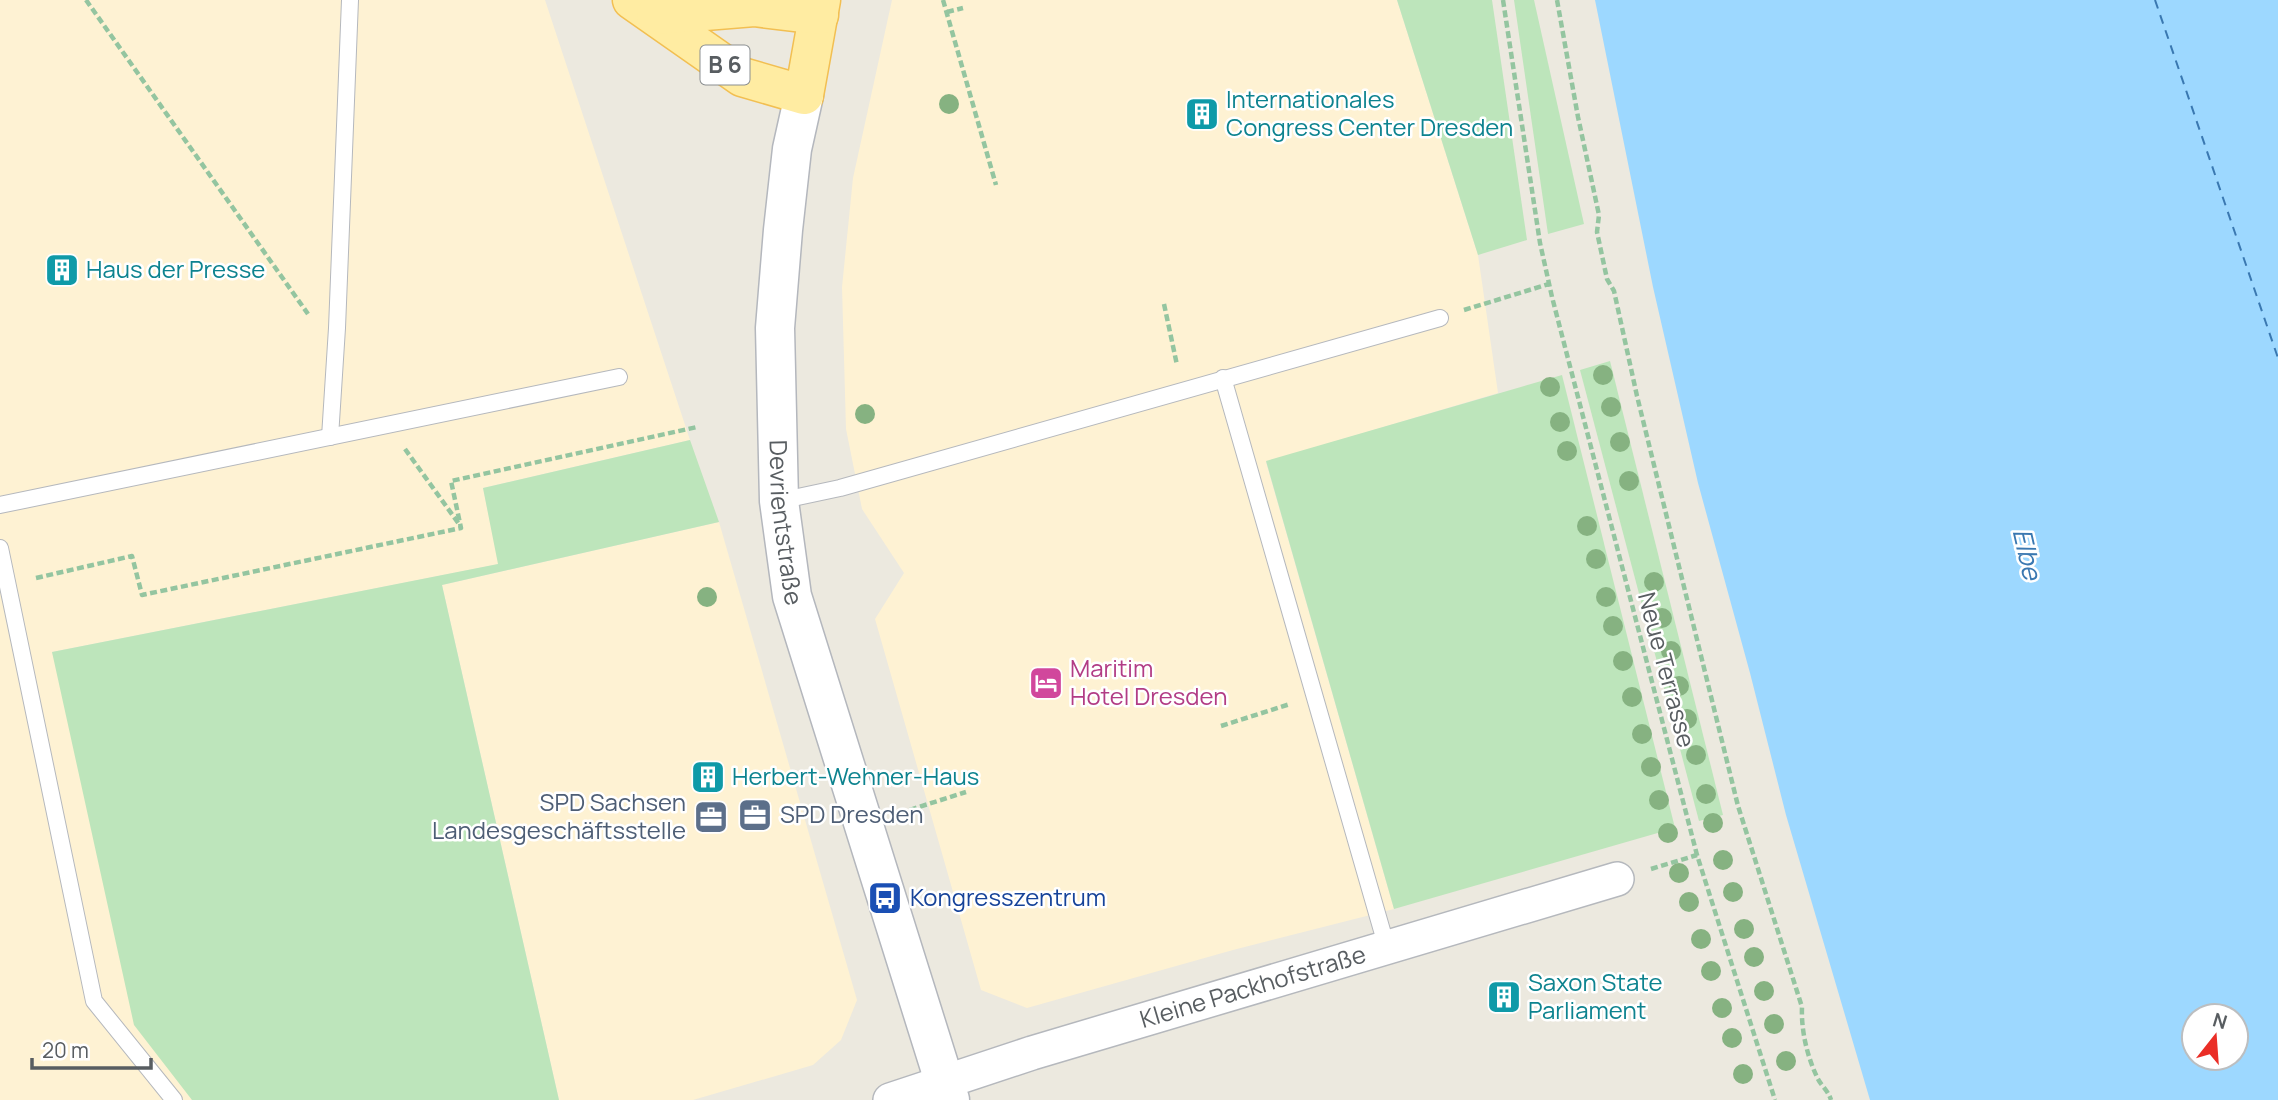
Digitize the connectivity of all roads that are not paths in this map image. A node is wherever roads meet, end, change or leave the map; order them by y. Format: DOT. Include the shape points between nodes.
graph roads {
  1 [pos="350,0"];
  2 [pos="820,7"];
  3 [pos="644,8"];
  4 [pos="804,95"];
  5 [pos="1440,318"];
  6 [pos="619,377"];
  7 [pos="1223,379"];
  8 [pos="330,437"];
  9 [pos="779,501"];
  10 [pos="0,505"];
  11 [pos="0,548"];
  12 [pos="1617,879"];
  13 [pos="1387,947"];
  14 [pos="948,1092"];
  15 [pos="174,1100"];
  16 [pos="890,1100"];
  1 -- 8 [label="lane"];
  2 -- 3 [label="main road, B 6"];
  2 -- 4 [label="main road, B 6"];
  3 -- 4 [label="main road, B 6" via="742,77"];
  4 -- 9 [label="main road, Devrientstraße" via="792,149 775,328"];
  5 -- 7 [label="lane"];
  6 -- 8 [label="lane"];
  7 -- 9 [label="lane" via="840,488"];
  7 -- 13 [label="lane"];
  8 -- 10 [label="lane"];
  9 -- 14 [label="main road, Devrientstraße" via="792,596"];
  11 -- 15 [label="lane" via="94,1001"];
  12 -- 13 [label="street, Kleine Packhofstraße"];
  13 -- 14 [label="street, Kleine Packhofstraße" via="1032,1053"];
  14 -- 16 [label="street, Kleine Packhofstraße"];
}
